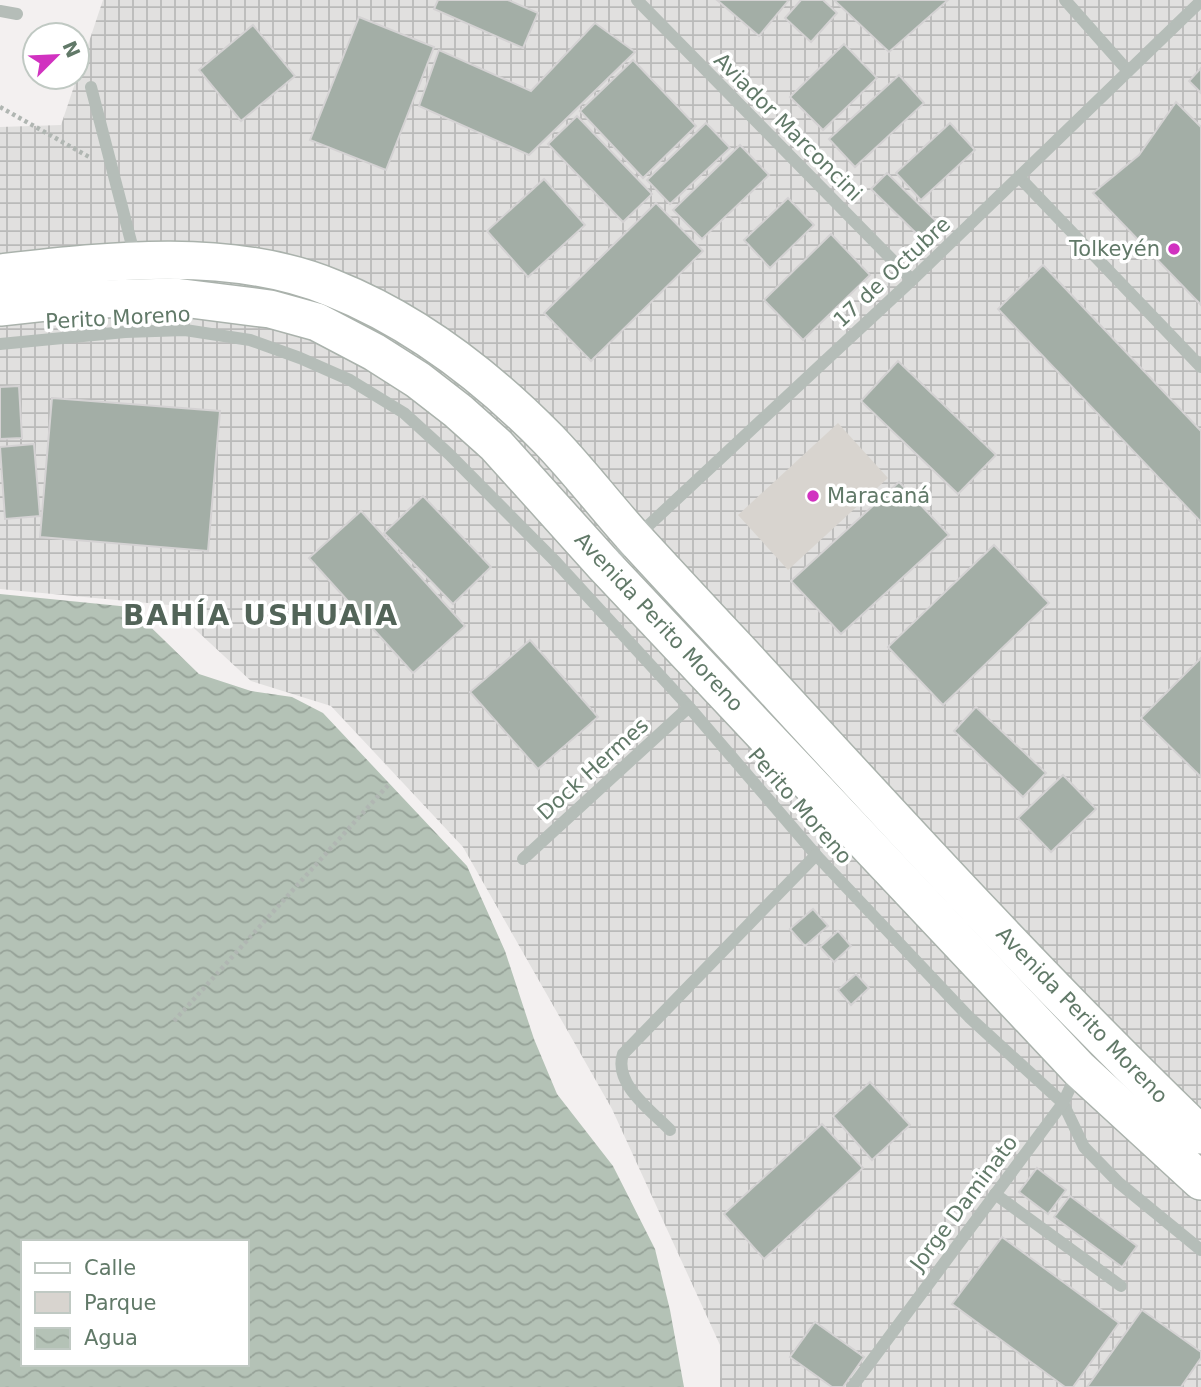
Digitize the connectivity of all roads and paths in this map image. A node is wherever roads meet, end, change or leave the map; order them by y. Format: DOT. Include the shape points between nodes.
graph roads {
  1 [pos="637,0"];
  2 [pos="1065,0"];
  3 [pos="1201,1"];
  4 [pos="0,11"];
  5 [pos="17,14"];
  6 [pos="1128,71"];
  7 [pos="91,87"];
  8 [pos="0,107"];
  9 [pos="113,171"];
  10 [pos="1018,177"];
  11 [pos="136,261"];
  12 [pos="0,273"];
  13 [pos="912,280"];
  14 [pos="0,307"];
  15 [pos="0,344"];
  16 [pos="1201,367"];
  17 [pos="634,538"];
  18 [pos="605,566"];
  19 [pos="689,707"];
  20 [pos="390,783"];
  21 [pos="816,855"];
  22 [pos="523,859"];
  23 [pos="174,1021"];
  24 [pos="1091,1054"];
  25 [pos="1063,1103"];
  26 [pos="670,1130"];
  27 [pos="1201,1135"];
  28 [pos="1201,1181"];
  29 [pos="995,1194"];
  30 [pos="1201,1250"];
  31 [pos="1121,1286"];
  32 [pos="852,1387"];
  1 -- 13 [label="street, Aviador Marconcini"];
  2 -- 6 [label="street"];
  3 -- 6 [label="street, 17 de Octubre"];
  4 -- 5 [label="street"];
  6 -- 10 [label="street, 17 de Octubre"];
  7 -- 9 [label="street"];
  8 -- 9 [label="path"];
  9 -- 11 [label="street"];
  10 -- 13 [label="street, 17 de Octubre"];
  10 -- 16 [label="street"];
  11 -- 12 [label="main road, Avenida Perito Moreno"];
  11 -- 17 [label="main road, Avenida Perito Moreno" via="205,261 270,270 329,286 377,308 437,344 491,385 550,441"];
  13 -- 17 [label="street, 17 de Octubre"];
  14 -- 18 [label="main road, Avenida Perito Moreno" via="175,297 270,309 317,322 374,352 458,411 496,444"];
  15 -- 19 [label="street, Perito Moreno" via="185,330 250,340 350,380 404,413 449,454"];
  17 -- 18 [label="street, 17 de Octubre"];
  17 -- 24 [label="main road, Avenida Perito Moreno" via="875,799"];
  18 -- 24 [label="main road, Avenida Perito Moreno"];
  19 -- 21 [label="street, Perito Moreno"];
  19 -- 22 [label="street, Dock Hermes"];
  20 -- 23 [label="path"];
  21 -- 25 [label="street, Perito Moreno" via="969,1017"];
  21 -- 26 [label="street" via="623,1054 623,1077 630,1089"];
  24 -- 25 [label="street, Jorge Daminato"];
  24 -- 27 [label="main road, Avenida Perito Moreno"];
  24 -- 28 [label="main road, Avenida Perito Moreno"];
  25 -- 29 [label="street, Jorge Daminato"];
  25 -- 30 [label="street, Perito Moreno" via="1084,1147 1119,1183"];
  29 -- 31 [label="street"];
  29 -- 32 [label="street, Jorge Daminato"];
}
